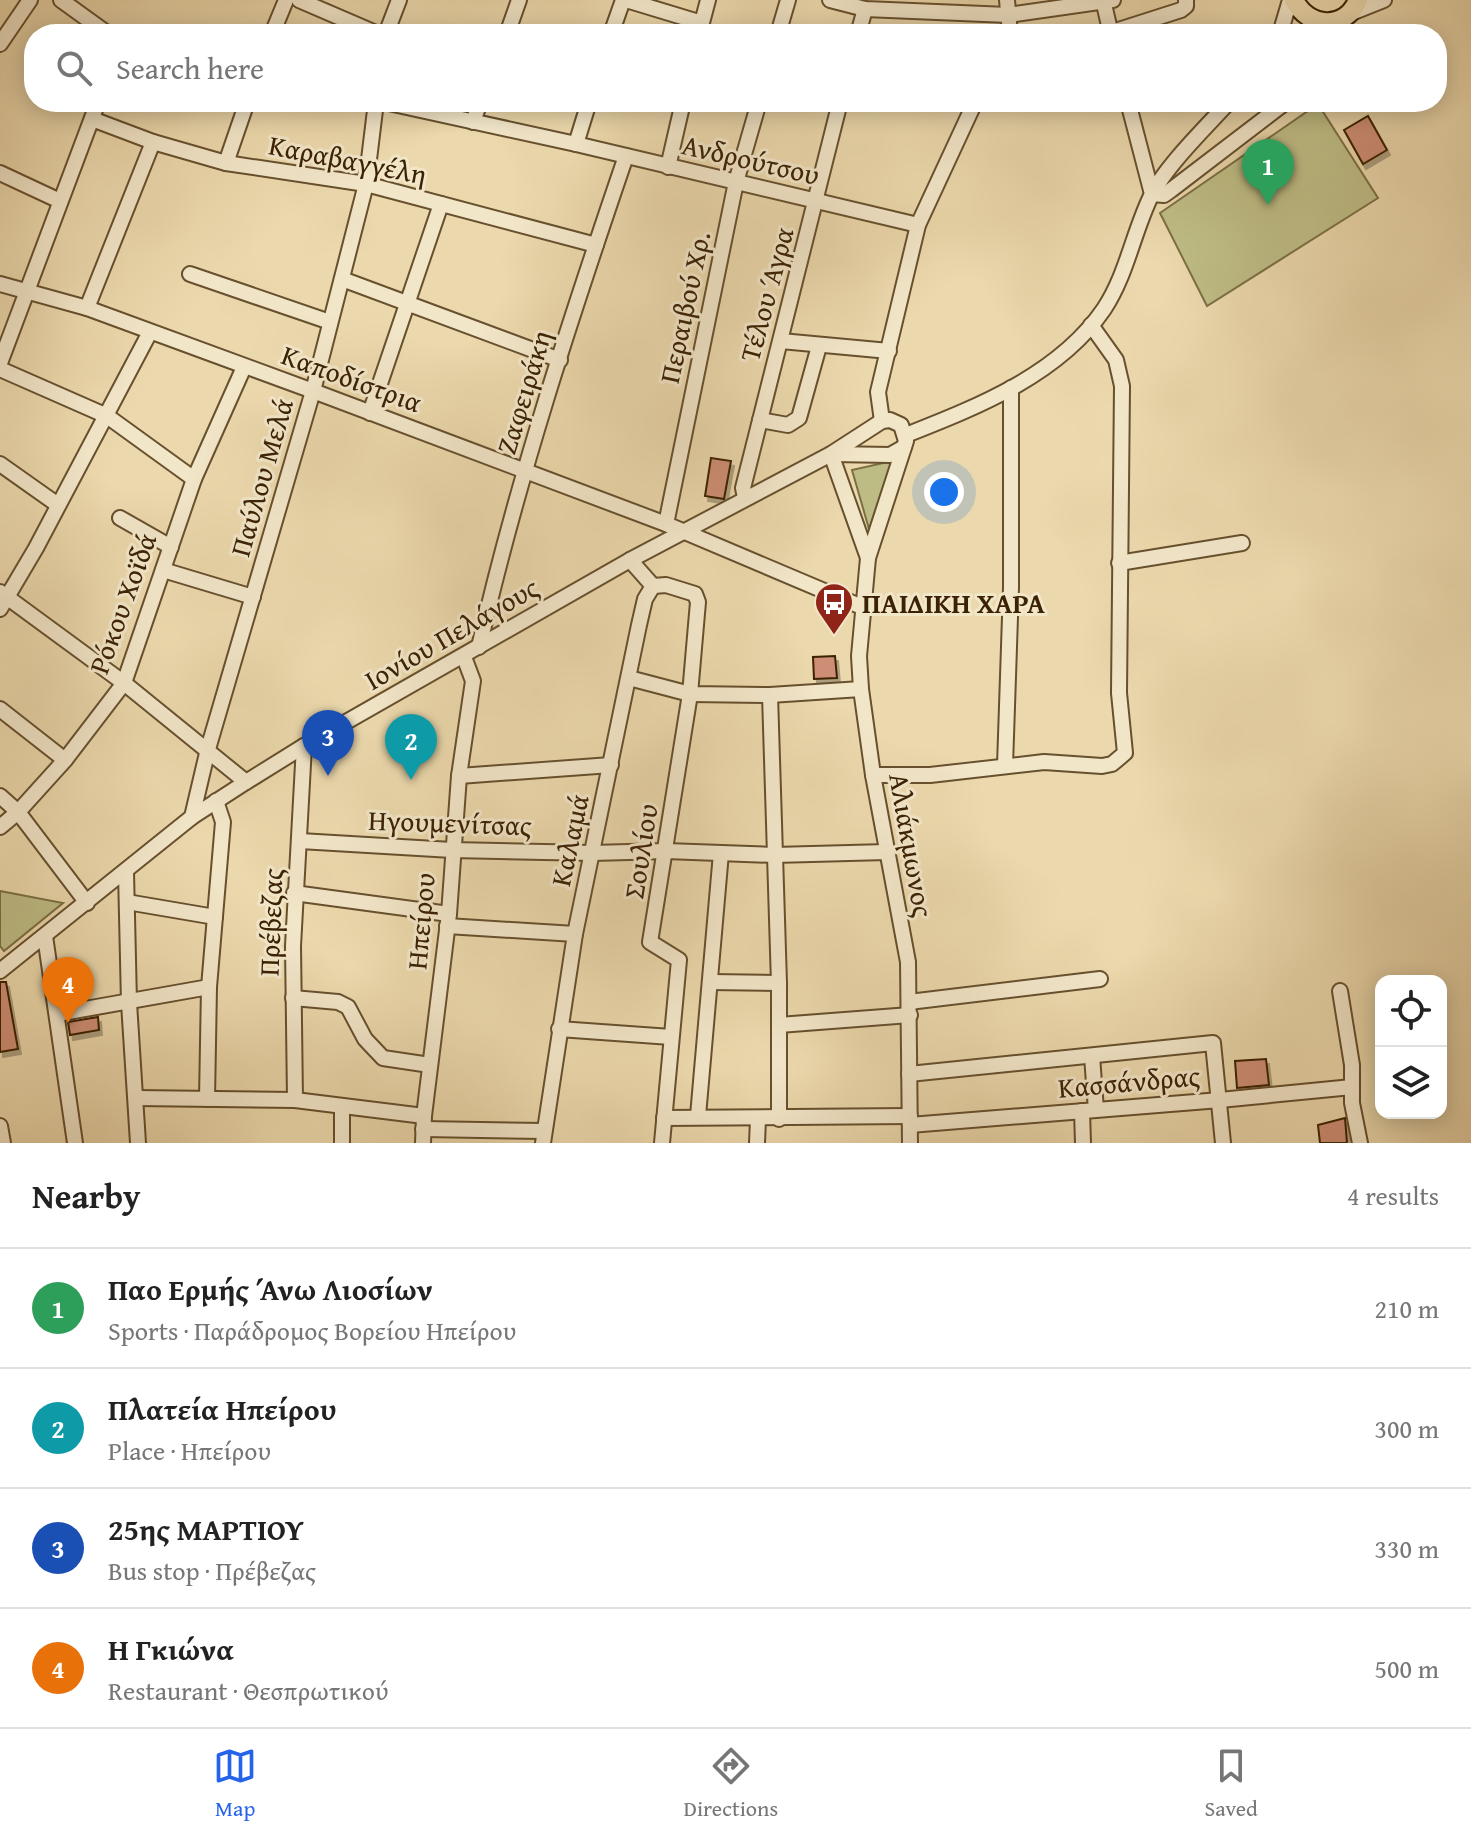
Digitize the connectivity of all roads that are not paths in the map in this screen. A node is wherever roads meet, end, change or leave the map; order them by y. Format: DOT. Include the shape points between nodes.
graph roads {
  1 [pos="30,0"];
  2 [pos="61,0"];
  3 [pos="286,0"];
  4 [pos="299,0"];
  5 [pos="399,0"];
  6 [pos="519,0"];
  7 [pos="625,0"];
  8 [pos="708,0"];
  9 [pos="788,0"];
  10 [pos="830,0"];
  11 [pos="1186,0"];
  12 [pos="1292,0"];
  13 [pos="1384,0"];
  14 [pos="1107,1"];
  15 [pos="1008,8"];
  16 [pos="865,9"];
  17 [pos="1346,12"];
  18 [pos="94,24"];
  19 [pos="276,24"];
  20 [pos="355,24"];
  21 [pos="390,24"];
  22 [pos="511,24"];
  23 [pos="615,24"];
  24 [pos="688,24"];
  25 [pos="702,24"];
  26 [pos="781,24"];
  27 [pos="861,24"];
  28 [pos="1108,24"];
  29 [pos="1137,24"];
  30 [pos="1284,24"];
  31 [pos="1321,24"];
  32 [pos="0,44"];
  33 [pos="94,112"];
  34 [pos="244,112"];
  35 [pos="375,112"];
  36 [pos="428,112"];
  37 [pos="476,112"];
  38 [pos="586,112"];
  39 [pos="681,112"];
  40 [pos="756,112"];
  41 [pos="838,112"];
  42 [pos="969,112"];
  43 [pos="1131,112"];
  44 [pos="1220,112"];
  45 [pos="1273,112"];
  46 [pos="92,119"];
  47 [pos="473,122"];
  48 [pos="153,142"];
  49 [pos="576,144"];
  50 [pos="626,156"];
  51 [pos="226,163"];
  52 [pos="668,167"];
  53 [pos="0,173"];
  54 [pos="736,182"];
  55 [pos="366,184"];
  56 [pos="1152,194"];
  57 [pos="60,201"];
  58 [pos="817,202"];
  59 [pos="441,204"];
  60 [pos="918,225"];
  61 [pos="596,245"];
  62 [pos="190,274"];
  63 [pos="342,279"];
  64 [pos="0,284"];
  65 [pos="27,291"];
  66 [pos="408,303"];
  67 [pos="87,308"];
  68 [pos="330,322"];
  69 [pos="1091,325"];
  70 [pos="150,332"];
  71 [pos="781,341"];
  72 [pos="819,346"];
  73 [pos="889,351"];
  74 [pos="560,360"];
  75 [pos="0,363"];
  76 [pos="244,367"];
  77 [pos="0,369"];
  78 [pos="1011,388"];
  79 [pos="313,391"];
  80 [pos="370,413"];
  81 [pos="107,416"];
  82 [pos="760,420"];
  83 [pos="882,421"];
  84 [pos="905,441"];
  85 [pos="831,454"];
  86 [pos="0,464"];
  87 [pos="526,471"];
  88 [pos="194,479"];
  89 [pos="745,498"];
  90 [pos="58,505"];
  91 [pos="120,518"];
  92 [pos="666,524"];
  93 [pos="683,532"];
  94 [pos="1242,543"];
  95 [pos="171,547"];
  96 [pos="868,558"];
  97 [pos="630,560"];
  98 [pos="1119,563"];
  99 [pos="163,570"];
  100 [pos="653,586"];
  101 [pos="253,597"];
  102 [pos="3,599"];
  103 [pos="862,607"];
  104 [pos="479,647"];
  105 [pos="464,657"];
  106 [pos="629,678"];
  107 [pos="124,683"];
  108 [pos="861,689"];
  109 [pos="690,694"];
  110 [pos="770,695"];
  111 [pos="0,709"];
  112 [pos="304,746"];
  113 [pos="208,749"];
  114 [pos="65,760"];
  115 [pos="611,765"];
  116 [pos="1005,766"];
  117 [pos="873,775"];
  118 [pos="459,776"];
  119 [pos="246,782"];
  120 [pos="0,796"];
  121 [pos="216,801"];
  122 [pos="18,812"];
  123 [pos="192,817"];
  124 [pos="0,827"];
  125 [pos="300,841"];
  126 [pos="452,850"];
  127 [pos="666,851"];
  128 [pos="887,852"];
  129 [pos="592,853"];
  130 [pos="721,853"];
  131 [pos="774,855"];
  132 [pos="126,872"];
  133 [pos="294,893"];
  134 [pos="127,902"];
  135 [pos="87,903"];
  136 [pos="215,917"];
  137 [pos="448,920"];
  138 [pos="575,934"];
  139 [pos="45,936"];
  140 [pos="1,969"];
  141 [pos="1100,979"];
  142 [pos="710,982"];
  143 [pos="779,983"];
  144 [pos="209,987"];
  145 [pos="1340,991"];
  146 [pos="293,998"];
  147 [pos="129,1003"];
  148 [pos="910,1009"];
  149 [pos="57,1014"];
  150 [pos="779,1025"];
  151 [pos="559,1029"];
  152 [pos="671,1037"];
  153 [pos="1092,1056"];
  154 [pos="430,1065"];
  155 [pos="909,1074"];
  156 [pos="1352,1087"];
  157 [pos="136,1098"];
  158 [pos="207,1099"];
  159 [pos="295,1100"];
  160 [pos="1220,1100"];
  161 [pos="342,1106"];
  162 [pos="1089,1111"];
  163 [pos="698,1116"];
  164 [pos="664,1118"];
  165 [pos="758,1119"];
  166 [pos="779,1119"];
  167 [pos="910,1120"];
  168 [pos="0,1126"];
  169 [pos="423,1129"];
  170 [pos="544,1137"];
  171 [pos="3,1143"];
  172 [pos="75,1143"];
  173 [pos="138,1143"];
  174 [pos="342,1143"];
  175 [pos="662,1143"];
  176 [pos="757,1143"];
  177 [pos="910,1143"];
  178 [pos="1083,1143"];
  179 [pos="1223,1143"];
  180 [pos="1360,1143"];
  1 -- 32 [label="street"];
  2 -- 18 [label="street"];
  3 -- 19 [label="street"];
  4 -- 20 [label="street"];
  5 -- 21 [label="street"];
  6 -- 22 [label="street"];
  7 -- 23 [label="street"];
  7 -- 24 [label="street"];
  8 -- 25 [label="street"];
  9 -- 26 [label="street"];
  10 -- 16 [label="street"];
  11 -- 29 [label="street" via="1181,10"];
  12 -- 17 [label="main road" via="1309,19"];
  12 -- 30 [label="street"];
  13 -- 17 [label="street"];
  14 -- 15 [label="street"];
  14 -- 28 [label="street"];
  15 -- 16 [label="street"];
  16 -- 27 [label="street"];
  17 -- 31 [label="street"];
  33 -- 46 [label="street"];
  34 -- 51 [label="street"];
  35 -- 55 [label="street, Παύλου Μελά"];
  36 -- 47 [label="street, Ανδρούτσου"];
  37 -- 47 [label="street"];
  38 -- 49 [label="street"];
  39 -- 52 [label="street"];
  40 -- 54 [label="street, Περαιβού Χρ."];
  41 -- 58 [label="street, Τέλου Άγρα"];
  42 -- 60 [label="street"];
  43 -- 56 [label="street"];
  44 -- 56 [label="street"];
  45 -- 56 [label="street" via="1164,195"];
  46 -- 48 [label="street, Καραβαγγέλη"];
  46 -- 57 [label="street"];
  47 -- 49 [label="street, Ανδρούτσου"];
  48 -- 51 [label="street, Καραβαγγέλη"];
  48 -- 67 [label="street"];
  49 -- 50 [label="street, Ανδρούτσου"];
  50 -- 52 [label="street, Ανδρούτσου"];
  50 -- 61 [label="street, Ζαφειράκη"];
  51 -- 55 [label="street, Καραβαγγέλη"];
  52 -- 54 [label="street, Ανδρούτσου"];
  53 -- 57 [label="street"];
  54 -- 58 [label="street, Ανδρούτσου"];
  54 -- 92 [label="street, Περαιβού Χρ."];
  55 -- 59 [label="street, Καραβαγγέλη"];
  55 -- 63 [label="street, Παύλου Μελά"];
  56 -- 69 [label="street" via="1117,286"];
  57 -- 65 [label="street"];
  58 -- 60 [label="street, Ανδρούτσου"];
  58 -- 71 [label="street, Τέλου Άγρα"];
  59 -- 61 [label="street, Καραβαγγέλη"];
  59 -- 66 [label="street"];
  60 -- 73 [label="street"];
  61 -- 74 [label="street, Ζαφειράκη"];
  62 -- 68 [label="street"];
  63 -- 66 [label="street"];
  63 -- 68 [label="street, Παύλου Μελά"];
  64 -- 65 [label="street, Καποδίστρια"];
  65 -- 67 [label="street, Καποδίστρια"];
  65 -- 75 [label="street"];
  66 -- 74 [label="street"];
  66 -- 80 [label="street"];
  67 -- 70 [label="street, Καποδίστρια"];
  68 -- 79 [label="street, Παύλου Μελά"];
  69 -- 78 [label="street" via="1040,371"];
  69 -- 98 [label="street" via="1116,360 1122,386"];
  70 -- 76 [label="street, Καποδίστρια"];
  70 -- 81 [label="street"];
  71 -- 72 [label="street"];
  71 -- 82 [label="street, Τέλου Άγρα"];
  72 -- 73 [label="street"];
  72 -- 82 [label="street" via="799,418 788,425"];
  73 -- 83 [label="street" via="878,392"];
  74 -- 87 [label="street, Ζαφειράκη"];
  76 -- 79 [label="street, Καποδίστρια"];
  76 -- 88 [label="street, Ρόκου Χοϊδά"];
  77 -- 81 [label="street"];
  78 -- 84 [label="street"];
  78 -- 116 [label="street"];
  79 -- 80 [label="street, Καποδίστρια"];
  79 -- 101 [label="street, Παύλου Μελά"];
  80 -- 87 [label="street, Καποδίστρια"];
  81 -- 88 [label="street"];
  81 -- 90 [label="street"];
  82 -- 89 [label="street, Τέλου Άγρα"];
  83 -- 84 [label="street" via="897,422"];
  83 -- 85 [label="street, Ιονίου Πελάγους"];
  84 -- 85 [label="street" via="890,455"];
  84 -- 96 [label="street, Αλιάκμωνος"];
  85 -- 89 [label="street, Ιονίου Πελάγους"];
  85 -- 96 [label="street, Αλιάκμωνος"];
  86 -- 90 [label="street"];
  87 -- 92 [label="street, Καποδίστρια"];
  87 -- 104 [label="street, Ζαφειράκη"];
  88 -- 95 [label="street, Ρόκου Χοϊδά"];
  89 -- 93 [label="street, Ιονίου Πελάγους"];
  90 -- 102 [label="street"];
  91 -- 95 [label="street"];
  92 -- 93 [label="street, Καποδίστρια"];
  93 -- 97 [label="street, Ιονίου Πελάγους"];
  93 -- 103 [label="street, Καποδίστρια"];
  94 -- 98 [label="street"];
  95 -- 99 [label="street, Ρόκου Χοϊδά"];
  96 -- 103 [label="street, Αλιάκμωνος"];
  97 -- 100 [label="street"];
  97 -- 104 [label="street, Ιονίου Πελάγους"];
  98 -- 116 [label="street" via="1119,693 1125,753 1102,766"];
  99 -- 101 [label="street"];
  99 -- 107 [label="street, Ρόκου Χοϊδά"];
  100 -- 106 [label="street, Καλαμά" via="645,599"];
  100 -- 109 [label="street, Σουλίου" via="695,594 698,602"];
  101 -- 113 [label="street, Παύλου Μελά"];
  102 -- 107 [label="street"];
  103 -- 108 [label="street, Αλιάκμωνος"];
  104 -- 105 [label="street, Ιονίου Πελάγους"];
  105 -- 112 [label="street, Ιονίου Πελάγους"];
  105 -- 118 [label="street, Ηπείρου" via="473,681"];
  106 -- 109 [label="street"];
  106 -- 115 [label="street, Καλαμά"];
  107 -- 113 [label="street"];
  107 -- 114 [label="street, Ρόκου Χοϊδά"];
  108 -- 110 [label="street"];
  108 -- 117 [label="street, Αλιάκμωνος"];
  109 -- 110 [label="street"];
  109 -- 127 [label="street, Σουλίου"];
  110 -- 131 [label="street"];
  111 -- 114 [label="street"];
  112 -- 119 [label="street, Ιονίου Πελάγους"];
  112 -- 125 [label="street, Πρέβεζας"];
  113 -- 119 [label="street"];
  113 -- 123 [label="street, Παύλου Μελά"];
  114 -- 122 [label="street, Ρόκου Χοϊδά"];
  115 -- 118 [label="street"];
  115 -- 129 [label="street, Καλαμά"];
  116 -- 117 [label="street"];
  117 -- 128 [label="street, Αλιάκμωνος"];
  118 -- 126 [label="street, Ηπείρου"];
  119 -- 121 [label="street, Ιονίου Πελάγους"];
  120 -- 122 [label="street"];
  121 -- 123 [label="street, Ιονίου Πελάγους"];
  121 -- 136 [label="street" via="223,822"];
  122 -- 124 [label="street, Ρόκου Χοϊδά"];
  122 -- 135 [label="street"];
  123 -- 132 [label="street, Ιονίου Πελάγους"];
  125 -- 126 [label="street, Ηγουμενίτσας"];
  125 -- 133 [label="street, Πρέβεζας"];
  126 -- 129 [label="street, Ηγουμενίτσας"];
  126 -- 137 [label="street, Ηπείρου"];
  127 -- 129 [label="street, Ηγουμενίτσας"];
  127 -- 130 [label="street, Ηγουμενίτσας"];
  127 -- 152 [label="street, Σουλίου" via="650,942 679,960"];
  128 -- 131 [label="street, Ηγουμενίτσας"];
  128 -- 148 [label="street, Αλιάκμωνος" via="908,962"];
  129 -- 138 [label="street, Καλαμά"];
  130 -- 131 [label="street, Ηγουμενίτσας"];
  130 -- 142 [label="street"];
  131 -- 143 [label="street"];
  132 -- 134 [label="street"];
  132 -- 135 [label="street, Ιονίου Πελάγους"];
  133 -- 137 [label="street"];
  133 -- 146 [label="street, Πρέβεζας"];
  134 -- 136 [label="street"];
  134 -- 147 [label="street"];
  135 -- 139 [label="street, Ιονίου Πελάγους"];
  136 -- 144 [label="street"];
  137 -- 138 [label="street"];
  137 -- 154 [label="street, Ηπείρου"];
  138 -- 151 [label="street, Καλαμά"];
  139 -- 140 [label="street, Ιονίου Πελάγους"];
  139 -- 149 [label="street"];
  141 -- 148 [label="street"];
  142 -- 143 [label="street"];
  142 -- 163 [label="street"];
  143 -- 150 [label="street"];
  144 -- 147 [label="street"];
  144 -- 158 [label="street"];
  145 -- 156 [label="street"];
  146 -- 154 [label="street" via="338,1002 348,1007 365,1039 383,1058"];
  146 -- 159 [label="street, Πρέβεζας"];
  147 -- 149 [label="street"];
  147 -- 157 [label="street"];
  148 -- 150 [label="street"];
  148 -- 155 [label="street, Αλιάκμωνος"];
  149 -- 172 [label="street"];
  150 -- 166 [label="street"];
  151 -- 152 [label="street"];
  151 -- 170 [label="street, Καλαμά"];
  152 -- 164 [label="street, Σουλίου"];
  153 -- 155 [label="street"];
  153 -- 160 [label="street" via="1213,1043"];
  153 -- 162 [label="street"];
  154 -- 169 [label="street, Ηπείρου"];
  155 -- 167 [label="street, Αλιάκμωνος"];
  156 -- 160 [label="street, Κασσάνδρας"];
  156 -- 180 [label="street"];
  157 -- 158 [label="street"];
  157 -- 173 [label="street"];
  158 -- 159 [label="street"];
  159 -- 161 [label="street"];
  160 -- 162 [label="street, Κασσάνδρας"];
  160 -- 179 [label="street"];
  161 -- 169 [label="street"];
  161 -- 174 [label="street"];
  162 -- 167 [label="street, Κασσάνδρας"];
  162 -- 178 [label="street"];
  163 -- 164 [label="street, Κασσάνδρας"];
  163 -- 165 [label="street, Κασσάνδρας"];
  164 -- 175 [label="street, Σουλίου"];
  165 -- 166 [label="street, Κασσάνδρας"];
  165 -- 176 [label="street"];
  166 -- 167 [label="street, Κασσάνδρας"];
  167 -- 177 [label="street, Αλιάκμωνος"];
  168 -- 171 [label="street"];
  169 -- 170 [label="street"];
}
